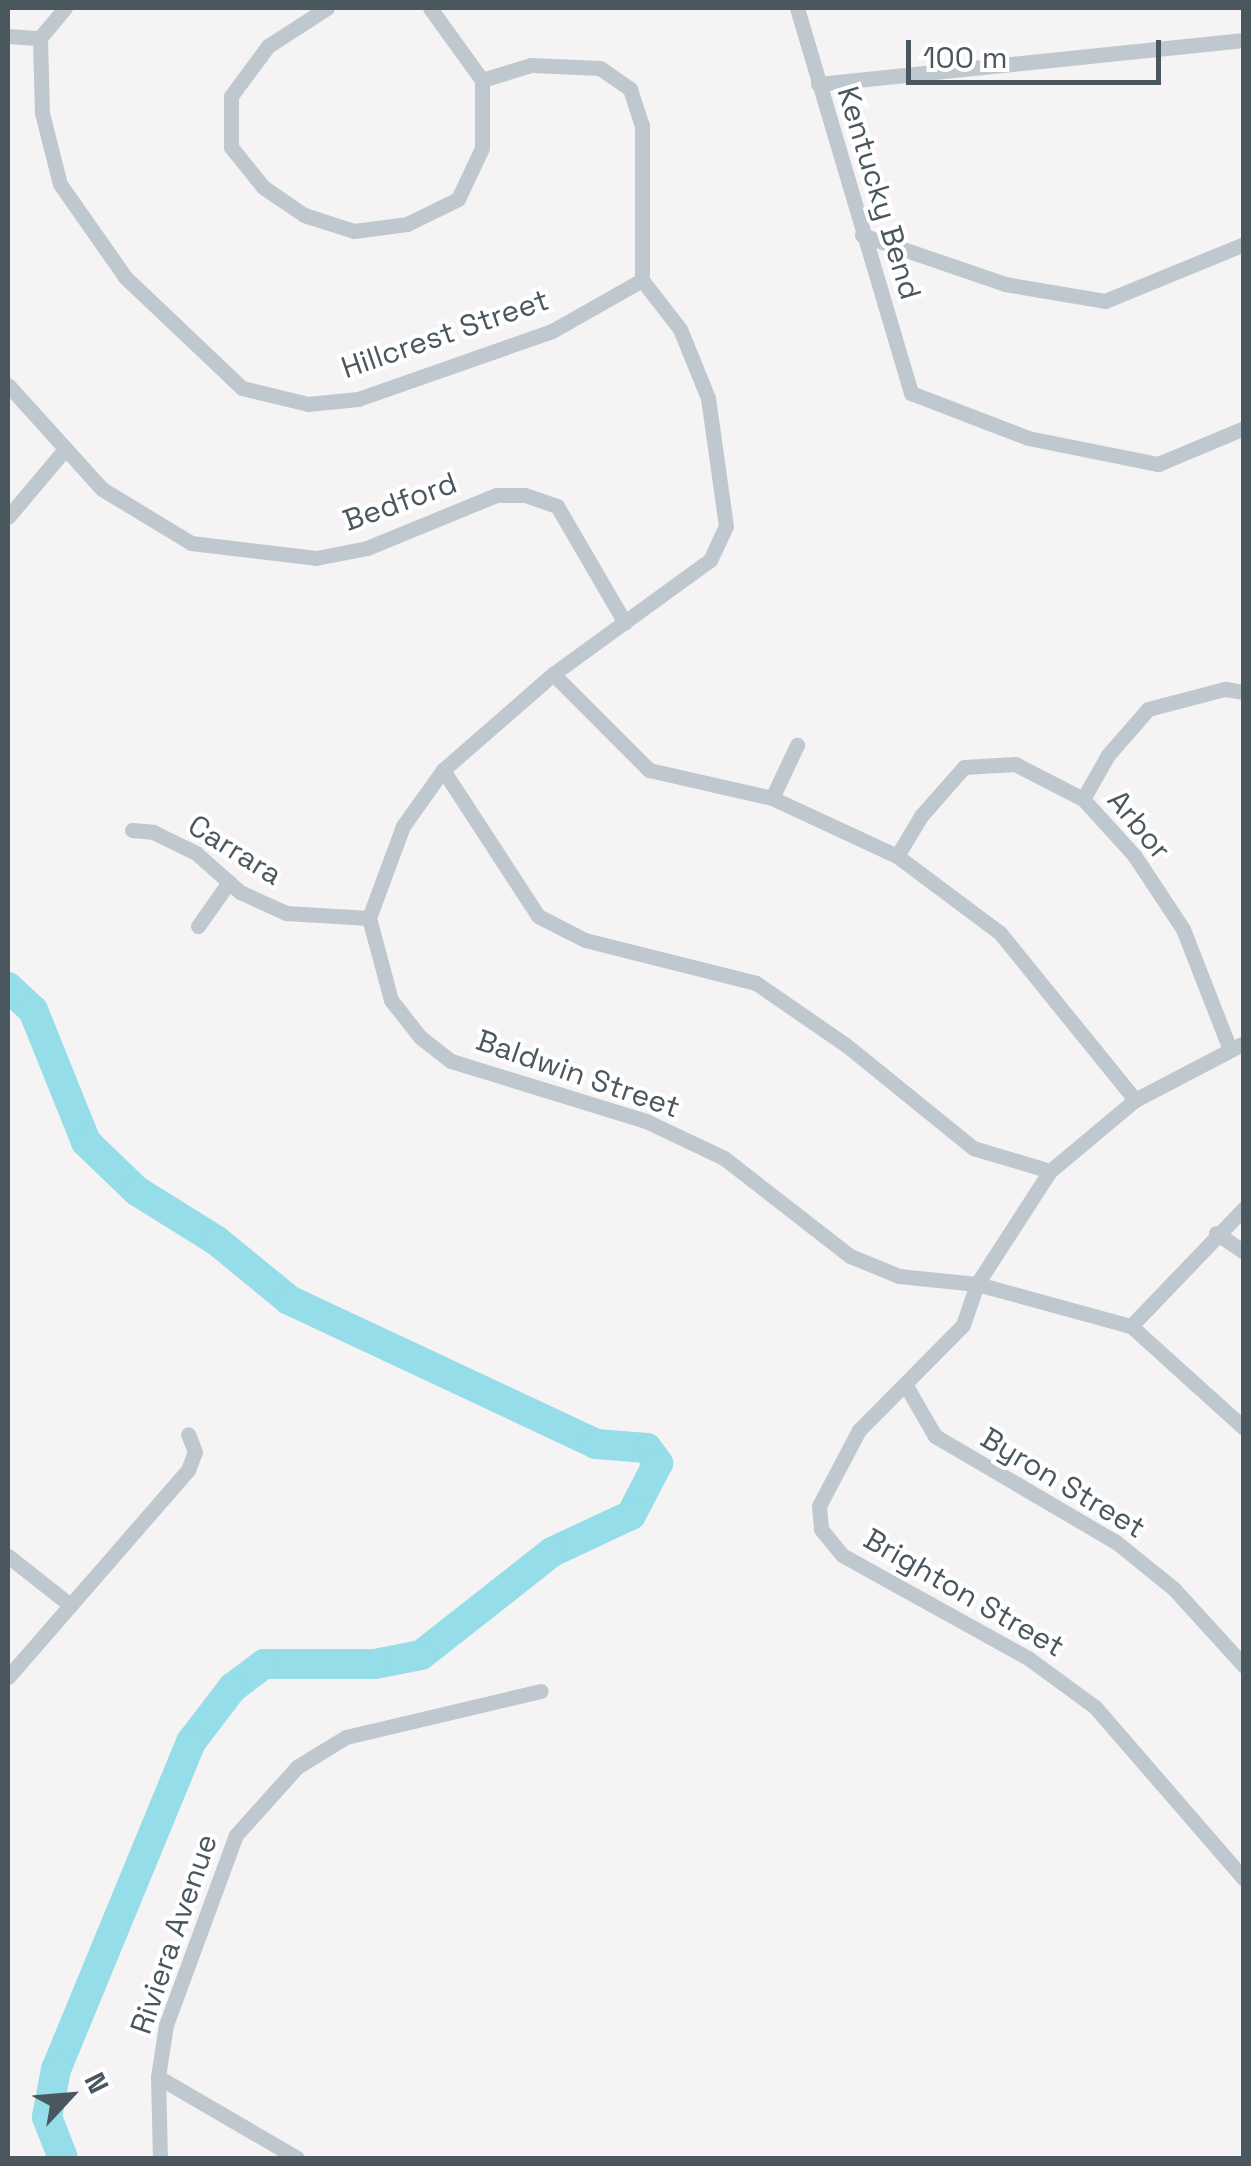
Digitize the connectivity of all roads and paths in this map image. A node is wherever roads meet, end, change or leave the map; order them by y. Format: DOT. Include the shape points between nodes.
graph roads {
  1 [pos="66,8"];
  2 [pos="327,8"];
  3 [pos="430,8"];
  4 [pos="797,8"];
  5 [pos="8,36"];
  6 [pos="40,38"];
  7 [pos="1244,40"];
  8 [pos="482,80"];
  9 [pos="818,84"];
  10 [pos="862,235"];
  11 [pos="1244,244"];
  12 [pos="642,280"];
  13 [pos="8,385"];
  14 [pos="1244,428"];
  15 [pos="65,449"];
  16 [pos="8,517"];
  17 [pos="625,622"];
  18 [pos="553,674"];
  19 [pos="1244,692"];
  20 [pos="797,744"];
  21 [pos="443,770"];
  22 [pos="772,798"];
  23 [pos="1083,799"];
  24 [pos="132,830"];
  25 [pos="898,856"];
  26 [pos="228,882"];
  27 [pos="369,918"];
  28 [pos="198,926"];
  29 [pos="1236,1045"];
  30 [pos="1136,1100"];
  31 [pos="1050,1171"];
  32 [pos="1244,1208"];
  33 [pos="1216,1233"];
  34 [pos="1244,1252"];
  35 [pos="978,1284"];
  36 [pos="1132,1326"];
  37 [pos="905,1384"];
  38 [pos="1244,1428"];
  39 [pos="188,1434"];
  40 [pos="8,1556"];
  41 [pos="70,1606"];
  42 [pos="1244,1666"];
  43 [pos="8,1677"];
  44 [pos="541,1692"];
  45 [pos="1244,1878"];
  46 [pos="158,2077"];
  47 [pos="160,2158"];
  48 [pos="297,2158"];
  1 -- 6 [label="street"];
  2 -- 8 [label="street" via="268,46 231,96 231,148 262,186 304,215 354,231 407,224 458,199 482,148"];
  3 -- 8 [label="street"];
  4 -- 9 [label="street, Kentucky Bend"];
  5 -- 6 [label="street"];
  6 -- 12 [label="street, Hillcrest Street" via="42,113 60,184 126,277 242,388 308,404 358,399 552,331"];
  7 -- 9 [label="street"];
  8 -- 12 [label="street" via="531,65 600,68 630,88 642,125"];
  9 -- 10 [label="street, Kentucky Bend"];
  10 -- 11 [label="street" via="1005,284 1105,300"];
  10 -- 14 [label="street, Kentucky Bend" via="911,393 1028,438 1158,464"];
  12 -- 17 [label="street" via="680,330 708,398 726,526 710,560"];
  13 -- 15 [label="street, Bedford"];
  15 -- 16 [label="street"];
  15 -- 17 [label="street, Bedford" via="102,488 191,543 260,556 316,558 367,548 496,495 524,495 557,506"];
  17 -- 18 [label="street"];
  18 -- 21 [label="street"];
  18 -- 22 [label="street" via="649,770"];
  19 -- 23 [label="street" via="1225,689 1148,709 1108,755"];
  20 -- 22 [label="street"];
  21 -- 27 [label="street" via="403,826"];
  21 -- 31 [label="street" via="538,916 584,940 756,984 846,1045 974,1148"];
  22 -- 25 [label="street"];
  23 -- 25 [label="street, Arbor" via="1015,764 964,767 921,816"];
  23 -- 29 [label="street, Arbor" via="1134,855 1183,929"];
  24 -- 26 [label="street, Carrara" via="153,832 196,853"];
  25 -- 30 [label="street" via="1000,933"];
  26 -- 27 [label="street, Carrara" via="286,912"];
  26 -- 28 [label="street"];
  27 -- 35 [label="street, Baldwin Street" via="391,1000 420,1037 451,1061 646,1121 724,1158 850,1256 899,1276"];
  29 -- 30 [label="street"];
  30 -- 31 [label="street"];
  31 -- 35 [label="street"];
  32 -- 33 [label="street"];
  33 -- 34 [label="street"];
  33 -- 36 [label="street"];
  35 -- 36 [label="street, Baldwin Street"];
  35 -- 37 [label="street" via="964,1325"];
  36 -- 38 [label="street"];
  37 -- 42 [label="street, Byron Street" via="935,1436 1116,1542 1174,1590"];
  37 -- 45 [label="street, Brighton Street" via="860,1430 819,1506 821,1529 842,1554 1028,1658 1095,1707"];
  39 -- 41 [label="street" via="195,1452 188,1470"];
  40 -- 41 [label="street"];
  41 -- 43 [label="street"];
  44 -- 46 [label="street, Riviera Avenue" via="346,1737 297,1768 262,1802 229,1853 166,2025"];
  46 -- 47 [label="street, Riviera Avenue"];
  46 -- 48 [label="street"];
}
